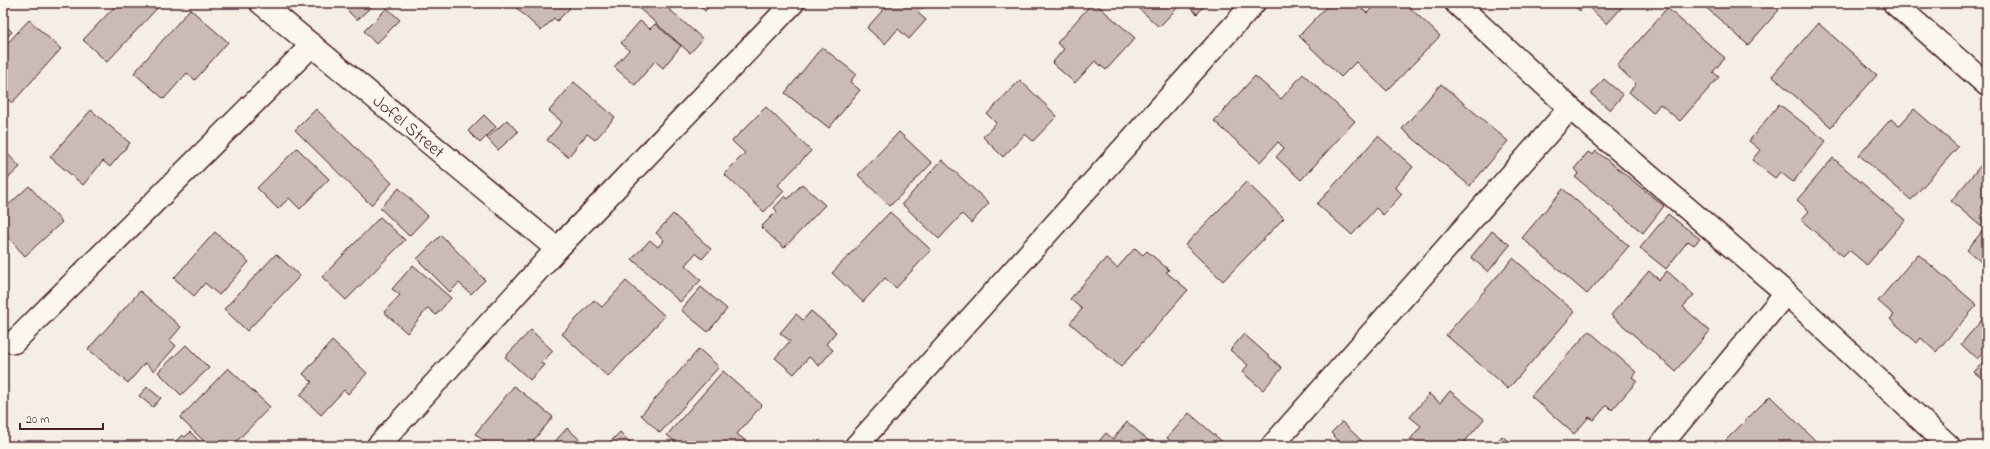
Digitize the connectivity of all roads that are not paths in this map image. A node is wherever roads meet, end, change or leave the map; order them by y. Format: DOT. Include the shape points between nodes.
graph roads {
  1 [pos="261,3"];
  2 [pos="793,3"];
  3 [pos="1254,3"];
  4 [pos="1456,3"];
  5 [pos="1894,3"];
  6 [pos="312,45"];
  7 [pos="1987,85"];
  8 [pos="1570,108"];
  9 [pos="557,249"];
  10 [pos="1786,293"];
  11 [pos="14,342"];
  12 [pos="378,446"];
  13 [pos="856,446"];
  14 [pos="1272,446"];
  15 [pos="1660,446"];
  16 [pos="1949,446"];
  1 -- 6 [label="street, Jofel Street"];
  2 -- 9 [label="street"];
  3 -- 13 [label="street"];
  4 -- 8 [label="street"];
  5 -- 7 [label="street"];
  6 -- 9 [label="street, Jofel Street"];
  6 -- 11 [label="street"];
  8 -- 10 [label="street"];
  8 -- 14 [label="street"];
  9 -- 12 [label="street"];
  10 -- 15 [label="street"];
  10 -- 16 [label="street"];
}
